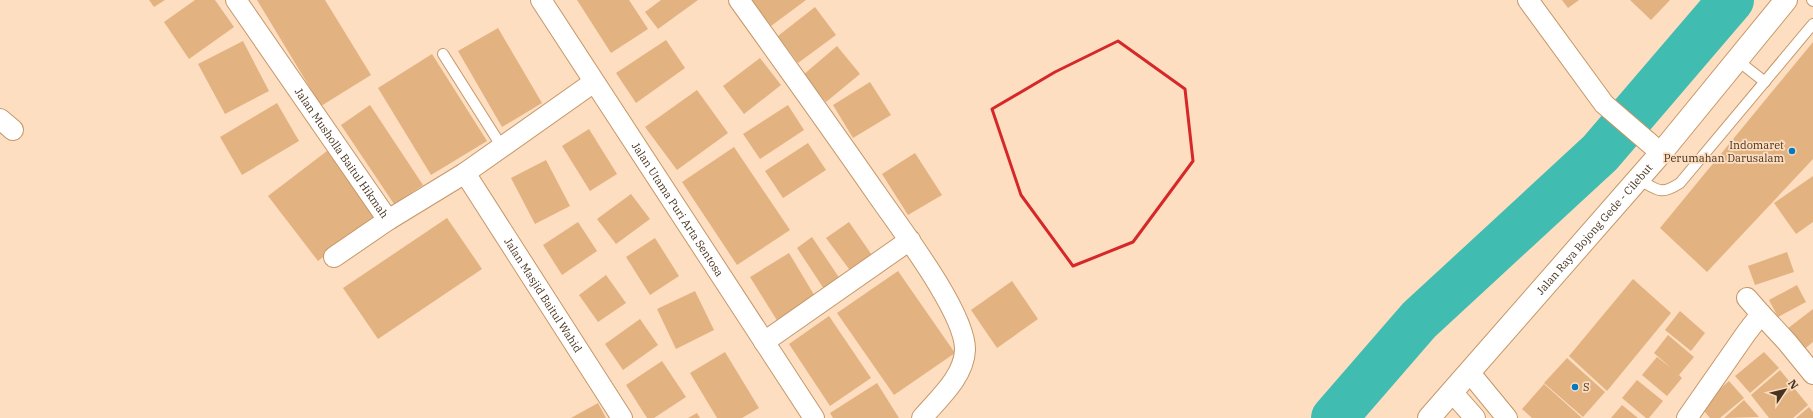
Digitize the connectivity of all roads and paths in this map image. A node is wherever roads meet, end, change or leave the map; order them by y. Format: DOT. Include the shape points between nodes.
graph roads {
  1 [pos="236,0"];
  2 [pos="541,0"];
  3 [pos="739,0"];
  4 [pos="1528,0"];
  5 [pos="1786,0"];
  6 [pos="1813,24"];
  7 [pos="443,54"];
  8 [pos="1737,60"];
  9 [pos="594,82"];
  10 [pos="1765,82"];
  11 [pos="502,147"];
  12 [pos="1661,153"];
  13 [pos="465,173"];
  14 [pos="1638,179"];
  15 [pos="388,220"];
  16 [pos="910,240"];
  17 [pos="334,256"];
  18 [pos="1747,298"];
  19 [pos="1761,314"];
  20 [pos="764,342"];
  21 [pos="1470,372"];
  22 [pos="1813,374"];
  23 [pos="1452,392"];
  24 [pos="622,418"];
  25 [pos="814,418"];
  26 [pos="922,418"];
  27 [pos="1429,418"];
  28 [pos="1475,418"];
  29 [pos="1507,418"];
  30 [pos="1687,418"];
  1 -- 15 [label="street, Jalan Musholla Baitul Hikmah"];
  2 -- 9 [label="street, Jalan Utama Puri Arta Sentosa"];
  3 -- 16 [label="street"];
  4 -- 12 [label="street" via="1604,104"];
  5 -- 8 [label="main road, Jalan Raya Bojong Gede - Cilebut"];
  6 -- 10 [label="lane"];
  7 -- 11 [label="lane"];
  8 -- 10 [label="lane"];
  8 -- 12 [label="main road, Jalan Raya Bojong Gede - Cilebut"];
  9 -- 11 [label="street, Jalan Musholla Baitul Hikmah"];
  9 -- 20 [label="street, Jalan Utama Puri Arta Sentosa"];
  10 -- 14 [label="lane" via="1680,183 1662,192"];
  11 -- 13 [label="street, Jalan Musholla Baitul Hikmah"];
  12 -- 14 [label="main road, Jalan Raya Bojong Gede - Cilebut"];
  13 -- 15 [label="street, Jalan Musholla Baitul Hikmah"];
  13 -- 24 [label="street, Jalan Masjid Baitul Wahid"];
  14 -- 21 [label="main road, Jalan Raya Bojong Gede - Cilebut"];
  15 -- 17 [label="street"];
  16 -- 20 [label="street"];
  16 -- 26 [label="street" via="952,310 962,334 965,350 958,375"];
  18 -- 19 [label="street"];
  19 -- 22 [label="street"];
  19 -- 30 [label="street"];
  20 -- 25 [label="street, Jalan Utama Puri Arta Sentosa"];
  21 -- 23 [label="main road, Jalan Raya Bojong Gede - Cilebut"];
  21 -- 29 [label="street"];
  23 -- 27 [label="main road, Jalan Raya Bojong Gede - Cilebut"];
  23 -- 28 [label="street"];
}
